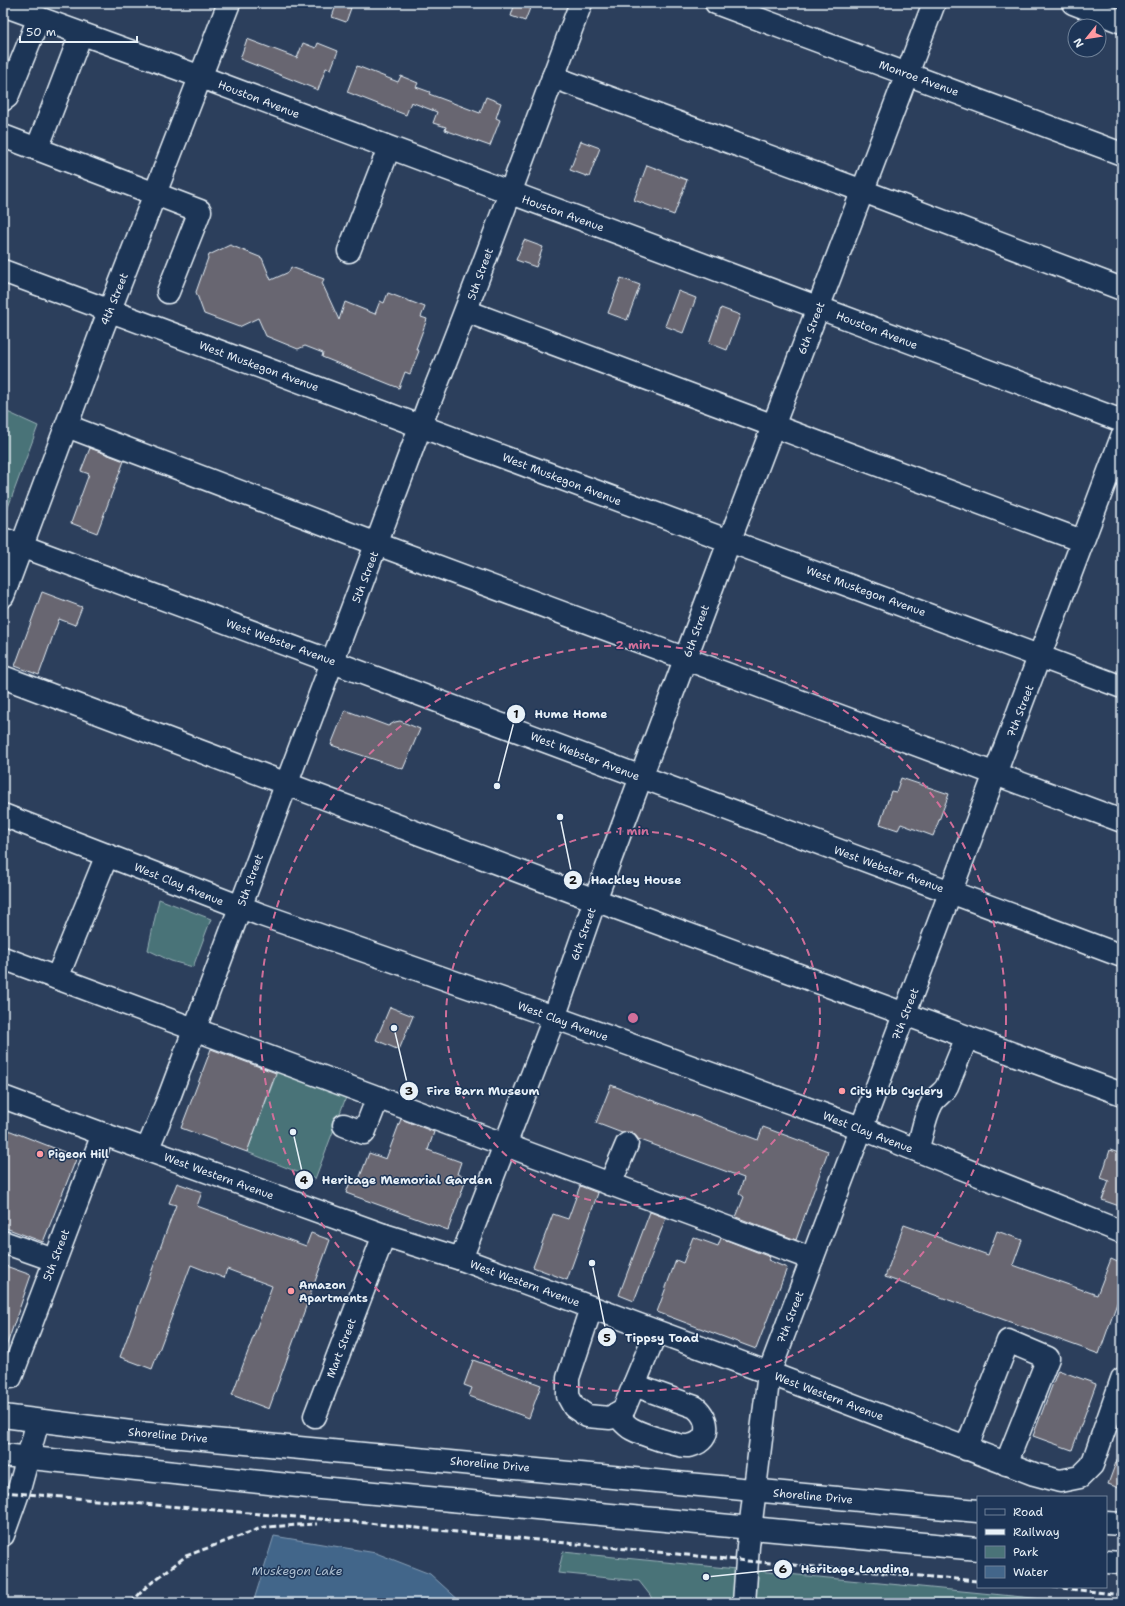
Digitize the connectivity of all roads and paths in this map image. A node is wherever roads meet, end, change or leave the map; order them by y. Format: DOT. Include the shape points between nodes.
graph roads {
  1 [pos="229,3"];
  2 [pos="581,3"];
  3 [pos="716,3"];
  4 [pos="934,3"];
  5 [pos="1073,3"];
  6 [pos="3,6"];
  7 [pos="39,18"];
  8 [pos="1122,22"];
  9 [pos="81,34"];
  10 [pos="907,74"];
  11 [pos="201,77"];
  12 [pos="553,77"];
  13 [pos="3,100"];
  14 [pos="3,136"];
  15 [pos="389,148"];
  16 [pos="37,149"];
  17 [pos="1122,154"];
  18 [pos="863,191"];
  19 [pos="154,194"];
  20 [pos="509,194"];
  21 [pos="349,251"];
  22 [pos="3,271"];
  23 [pos="1122,288"];
  24 [pos="168,292"];
  25 [pos="819,307"];
  26 [pos="109,311"];
  27 [pos="466,311"];
  28 [pos="1122,421"];
  29 [pos="66,426"];
  30 [pos="421,426"];
  31 [pos="773,427"];
  32 [pos="1122,437"];
  33 [pos="1082,541"];
  34 [pos="729,542"];
  35 [pos="12,543"];
  36 [pos="377,544"];
  37 [pos="3,596"];
  38 [pos="1040,656"];
  39 [pos="686,658"];
  40 [pos="332,661"];
  41 [pos="3,677"];
  42 [pos="1122,687"];
  43 [pos="996,774"];
  44 [pos="642,777"];
  45 [pos="285,784"];
  46 [pos="3,815"];
  47 [pos="1122,821"];
  48 [pos="107,855"];
  49 [pos="952,892"];
  50 [pos="595,900"];
  51 [pos="239,907"];
  52 [pos="1122,956"];
  53 [pos="3,958"];
  54 [pos="57,978"];
  55 [pos="905,1014"];
  56 [pos="554,1018"];
  57 [pos="194,1029"];
  58 [pos="967,1036"];
  59 [pos="1122,1094"];
  60 [pos="3,1096"];
  61 [pos="378,1097"];
  62 [pos="344,1125"];
  63 [pos="861,1128"];
  64 [pos="103,1134"];
  65 [pos="627,1144"];
  66 [pos="505,1145"];
  67 [pos="147,1150"];
  68 [pos="917,1150"];
  69 [pos="610,1184"];
  70 [pos="1122,1232"];
  71 [pos="384,1235"];
  72 [pos="3,1242"];
  73 [pos="54,1260"];
  74 [pos="461,1260"];
  75 [pos="812,1260"];
  76 [pos="591,1308"];
  77 [pos="656,1332"];
  78 [pos="769,1373"];
  79 [pos="7,1377"];
  80 [pos="1122,1380"];
  81 [pos="634,1385"];
  82 [pos="616,1414"];
  83 [pos="3,1416"];
  84 [pos="315,1416"];
  85 [pos="38,1421"];
  86 [pos="966,1448"];
  87 [pos="3,1455"];
  88 [pos="28,1458"];
  89 [pos="1006,1464"];
  90 [pos="756,1491"];
  91 [pos="977,1511"];
  92 [pos="1107,1523"];
  93 [pos="1122,1524"];
  94 [pos="751,1528"];
  95 [pos="3,1535"];
  96 [pos="977,1549"];
  97 [pos="1107,1562"];
  98 [pos="1122,1563"];
  99 [pos="744,1603"];
  1 -- 11 [label="main road, 4th Street"];
  2 -- 12 [label="main road, 5th Street"];
  3 -- 10 [label="main road, Monroe Avenue"];
  4 -- 10 [label="main road, 6th Street"];
  5 -- 8 [label="main road"];
  6 -- 7 [label="main road, Houston Avenue"];
  7 -- 9 [label="main road, Houston Avenue"];
  7 -- 13 [label="main road" via="7,97"];
  9 -- 11 [label="main road, Houston Avenue"];
  9 -- 16 [label="main road"];
  10 -- 17 [label="main road, Monroe Avenue"];
  10 -- 18 [label="main road, 6th Street"];
  11 -- 15 [label="main road, Houston Avenue"];
  11 -- 19 [label="main road, 4th Street"];
  12 -- 18 [label="main road"];
  12 -- 20 [label="main road, 5th Street"];
  14 -- 16 [label="main road"];
  15 -- 20 [label="main road, Houston Avenue"];
  15 -- 21 [label="main road"];
  16 -- 19 [label="main road"];
  18 -- 23 [label="main road"];
  18 -- 25 [label="main road, 6th Street"];
  19 -- 24 [label="main road" via="200,211"];
  19 -- 26 [label="main road, 4th Street"];
  20 -- 25 [label="main road, Houston Avenue"];
  20 -- 27 [label="main road, 5th Street"];
  22 -- 26 [label="main road, West Muskegon Avenue"];
  25 -- 28 [label="main road, Houston Avenue" via="839,317"];
  25 -- 31 [label="main road, 6th Street"];
  26 -- 29 [label="main road, 4th Street"];
  26 -- 30 [label="main road, West Muskegon Avenue"];
  27 -- 30 [label="main road, 5th Street"];
  27 -- 31 [label="main road"];
  29 -- 35 [label="main road, 4th Street"];
  29 -- 36 [label="main road" via="155,470"];
  30 -- 34 [label="main road, West Muskegon Avenue"];
  30 -- 36 [label="main road, 5th Street"];
  31 -- 33 [label="main road"];
  31 -- 34 [label="main road, 6th Street"];
  32 -- 33 [label="main road, 7th Street"];
  33 -- 38 [label="main road, 7th Street"];
  34 -- 38 [label="main road, West Muskegon Avenue"];
  34 -- 39 [label="main road, 6th Street"];
  35 -- 37 [label="main road, 4th Street"];
  35 -- 40 [label="main road, West Webster Avenue"];
  36 -- 39 [label="main road"];
  36 -- 40 [label="main road, 5th Street"];
  38 -- 42 [label="main road, West Muskegon Avenue"];
  38 -- 43 [label="main road, 7th Street"];
  39 -- 43 [label="main road"];
  39 -- 44 [label="main road, 6th Street"];
  40 -- 44 [label="main road, West Webster Avenue"];
  40 -- 45 [label="main road, 5th Street"];
  41 -- 45 [label="main road"];
  43 -- 47 [label="main road"];
  43 -- 49 [label="main road, 7th Street"];
  44 -- 49 [label="main road, West Webster Avenue"];
  44 -- 50 [label="main road, 6th Street"];
  45 -- 50 [label="main road"];
  45 -- 51 [label="main road, 5th Street"];
  46 -- 48 [label="main road, West Clay Avenue"];
  48 -- 51 [label="main road, West Clay Avenue"];
  48 -- 54 [label="main road"];
  49 -- 52 [label="main road, West Webster Avenue"];
  49 -- 55 [label="main road, 7th Street"];
  50 -- 55 [label="main road"];
  50 -- 56 [label="main road, 6th Street"];
  51 -- 56 [label="main road, West Clay Avenue"];
  51 -- 57 [label="main road, 5th Street"];
  53 -- 54 [label="main road"];
  54 -- 57 [label="main road"];
  55 -- 58 [label="main road"];
  55 -- 63 [label="main road, 7th Street"];
  56 -- 63 [label="main road, West Clay Avenue"];
  56 -- 66 [label="main road, 6th Street"];
  57 -- 61 [label="main road"];
  57 -- 67 [label="main road, 5th Street"];
  58 -- 59 [label="main road"];
  58 -- 68 [label="main road" via="945,1090 930,1106"];
  60 -- 64 [label="main road, West Western Avenue"];
  61 -- 62 [label="main road" via="364,1133"];
  61 -- 66 [label="main road"];
  63 -- 68 [label="main road, West Clay Avenue"];
  63 -- 75 [label="main road, 7th Street"];
  64 -- 67 [label="main road, West Western Avenue"];
  64 -- 73 [label="main road, 5th Street"];
  65 -- 69 [label="main road"];
  66 -- 69 [label="main road"];
  66 -- 74 [label="main road, 6th Street"];
  67 -- 71 [label="main road, West Western Avenue"];
  68 -- 70 [label="main road, West Clay Avenue"];
  69 -- 75 [label="main road"];
  71 -- 74 [label="main road, West Western Avenue"];
  71 -- 84 [label="main road, Mart Street"];
  72 -- 73 [label="main road"];
  73 -- 79 [label="main road, 5th Street"];
  74 -- 76 [label="main road, West Western Avenue"];
  75 -- 78 [label="main road, 7th Street"];
  76 -- 77 [label="main road, West Western Avenue"];
  76 -- 82 [label="main road" via="568,1378 568,1396 574,1407 587,1416 610,1418"];
  77 -- 78 [label="main road, West Western Avenue"];
  77 -- 81 [label="main road"];
  78 -- 86 [label="main road, West Western Avenue"];
  78 -- 90 [label="main road, 7th Street"];
  80 -- 89 [label="main road, West Western Avenue" via="1092,1465 1080,1477 1060,1481"];
  81 -- 82 [label="main road" via="624,1409"];
  81 -- 82 [label="main road" via="695,1407 703,1413 707,1421 704,1437 689,1446 680,1446 631,1429"];
  83 -- 85 [label="main road, Shoreline Drive"];
  85 -- 88 [label="main road"];
  85 -- 90 [label="main road, Shoreline Drive" via="147,1434 535,1468"];
  86 -- 89 [label="main road, West Western Avenue"];
  86 -- 89 [label="main road" via="1008,1341 1048,1358"];
  87 -- 88 [label="main road"];
  88 -- 94 [label="main road"];
  88 -- 95 [label="main road"];
  90 -- 91 [label="main road, Shoreline Drive"];
  90 -- 94 [label="main road, 7th Street"];
  92 -- 93 [label="main road"];
  94 -- 96 [label="main road"];
  94 -- 99 [label="main road, 7th Street"];
  97 -- 98 [label="main road"];
}
